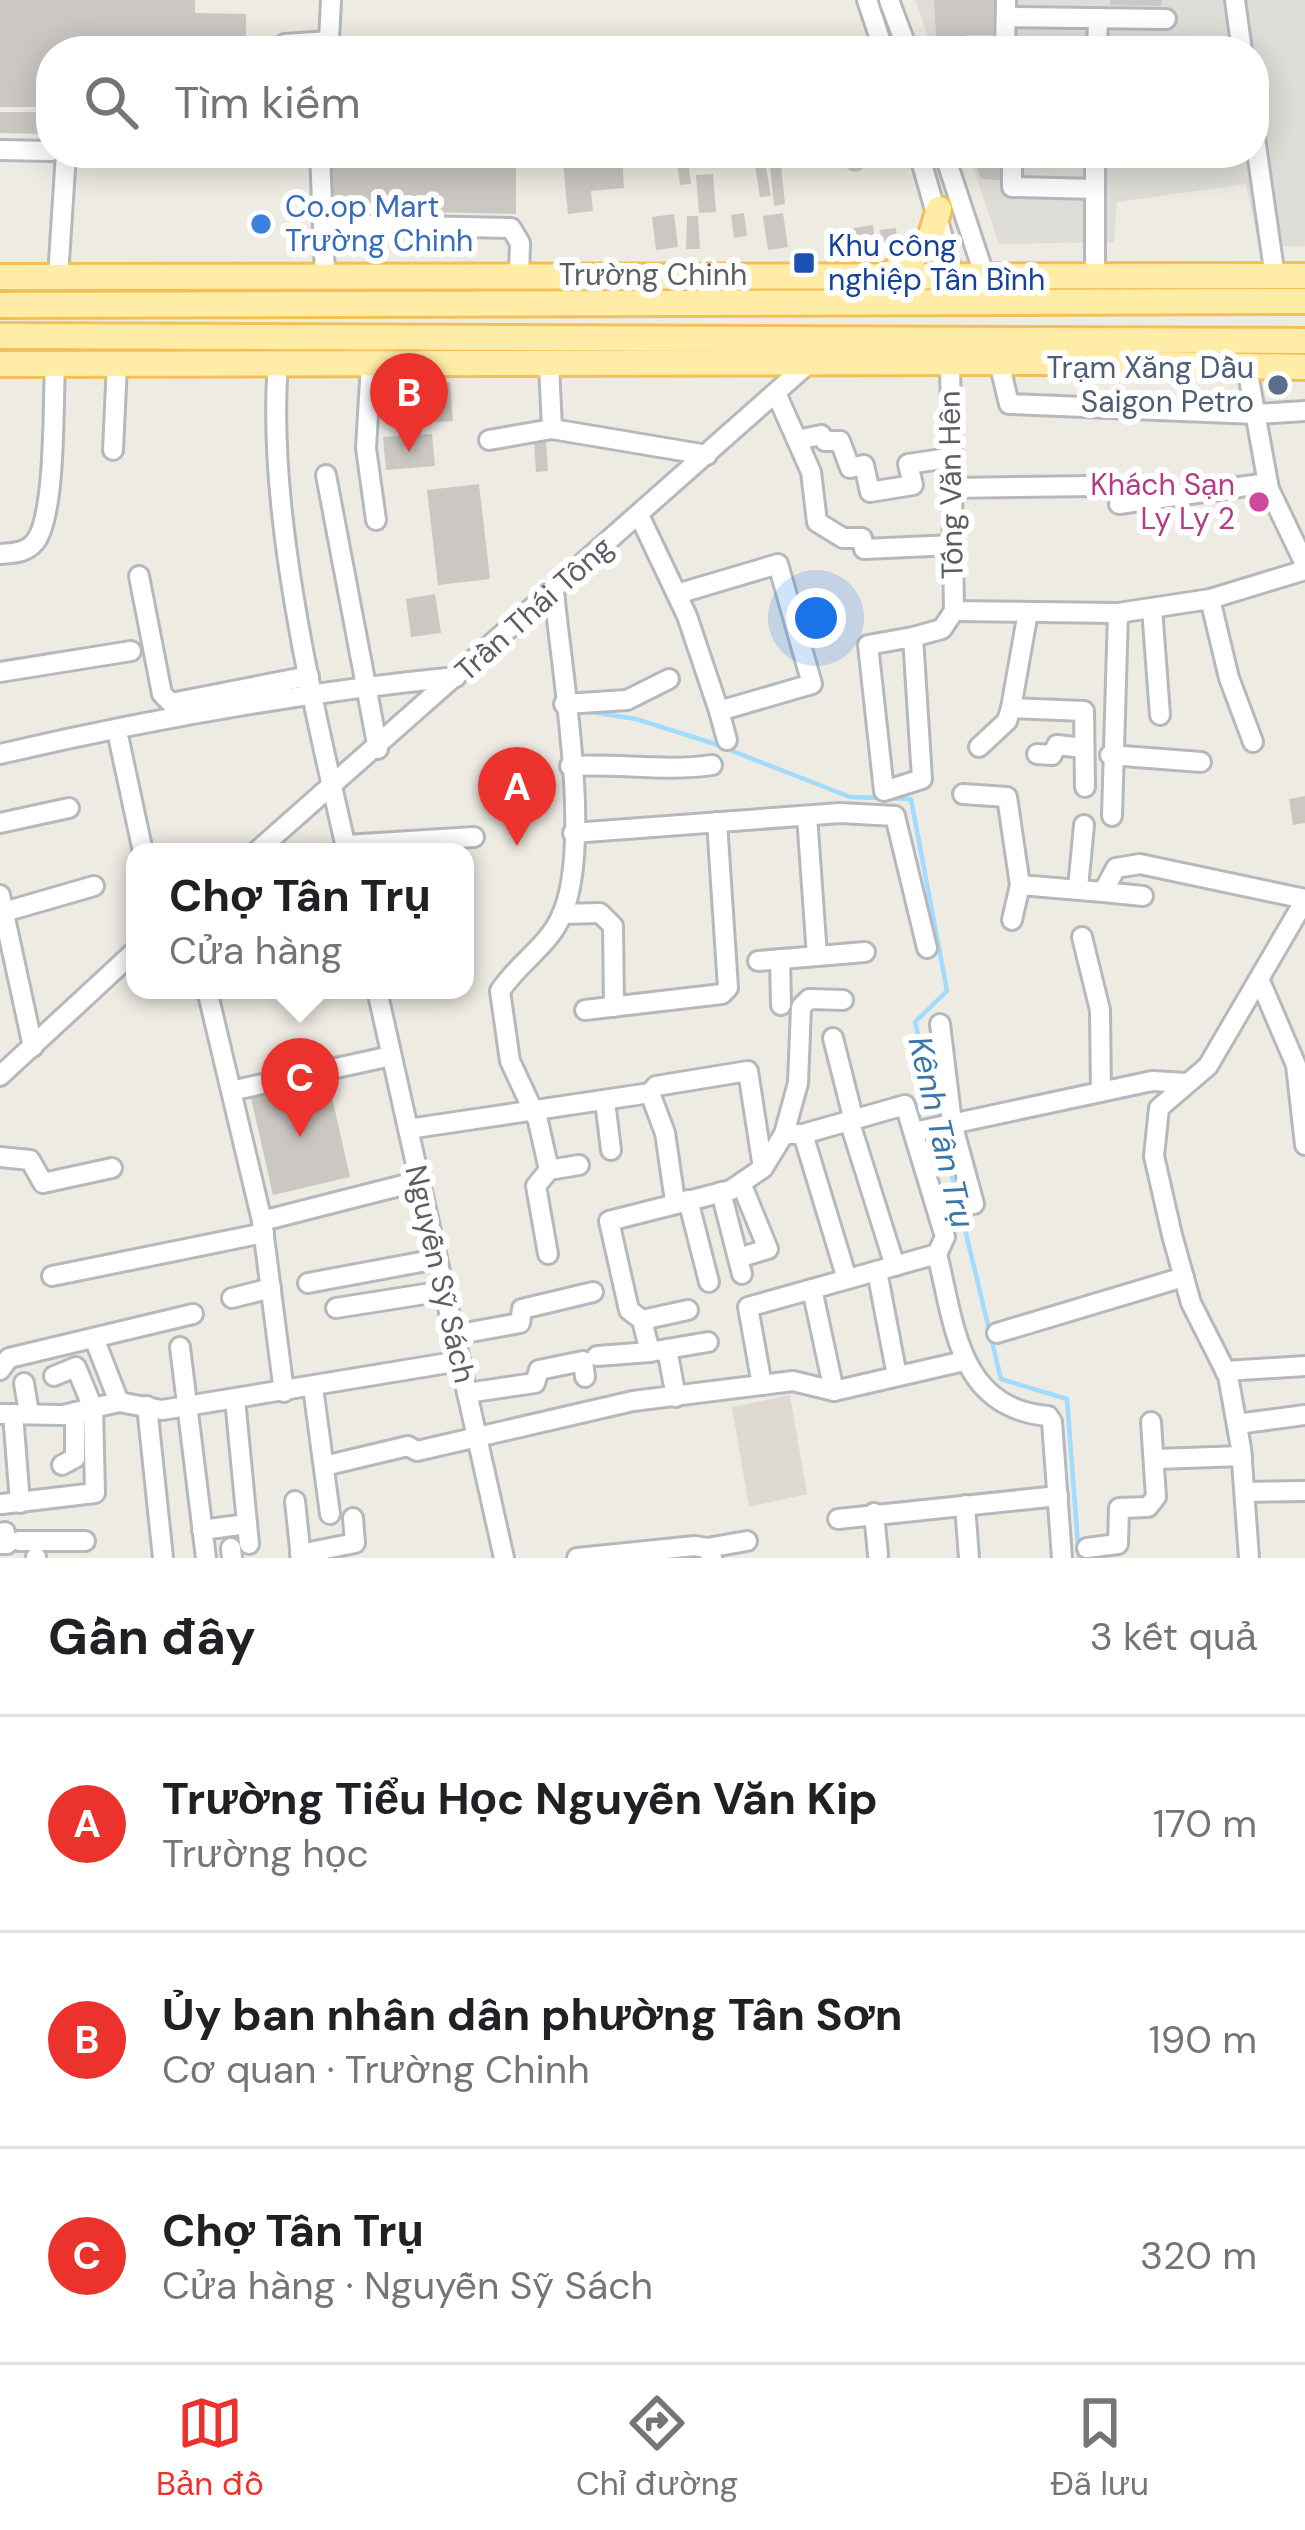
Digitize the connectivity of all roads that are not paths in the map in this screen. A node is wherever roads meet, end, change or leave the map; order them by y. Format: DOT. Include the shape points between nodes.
graph roads {
  1 [pos="331,0"];
  2 [pos="867,0"];
  3 [pos="889,0"];
  4 [pos="1234,0"];
  5 [pos="1006,8"];
  6 [pos="1098,18"];
  7 [pos="1166,19"];
  8 [pos="329,36"];
  9 [pos="879,36"];
  10 [pos="902,36"];
  11 [pos="1097,36"];
  12 [pos="1240,36"];
  13 [pos="0,150"];
  14 [pos="36,151"];
  15 [pos="65,168"];
  16 [pos="321,168"];
  17 [pos="924,168"];
  18 [pos="949,168"];
  19 [pos="1012,168"];
  20 [pos="1095,168"];
  21 [pos="1259,168"];
  22 [pos="1095,189"];
  23 [pos="938,209"];
  24 [pos="323,224"];
  25 [pos="892,274"];
  26 [pos="953,274"];
  27 [pos="984,274"];
  28 [pos="1095,274"];
  29 [pos="1305,275"];
  30 [pos="325,276"];
  31 [pos="0,277"];
  32 [pos="58,277"];
  33 [pos="1275,278"];
  34 [pos="518,288"];
  35 [pos="952,301"];
  36 [pos="838,302"];
  37 [pos="988,302"];
  38 [pos="1305,302"];
  39 [pos="0,305"];
  40 [pos="516,336"];
  41 [pos="0,337"];
  42 [pos="1305,341"];
  43 [pos="950,351"];
  44 [pos="997,351"];
  45 [pos="809,363"];
  46 [pos="0,364"];
  47 [pos="56,364"];
  48 [pos="117,364"];
  49 [pos="278,364"];
  50 [pos="371,364"];
  51 [pos="409,364"];
  52 [pos="514,365"];
  53 [pos="548,365"];
  54 [pos="1305,367"];
  55 [pos="1247,368"];
  56 [pos="776,392"];
  57 [pos="1305,411"];
  58 [pos="1256,414"];
  59 [pos="410,429"];
  60 [pos="551,429"];
  61 [pos="489,440"];
  62 [pos="797,440"];
  63 [pos="113,450"];
  64 [pos="706,454"];
  65 [pos="949,458"];
  66 [pos="326,475"];
  67 [pos="1268,483"];
  68 [pos="1094,486"];
  69 [pos="952,488"];
  70 [pos="1119,504"];
  71 [pos="639,515"];
  72 [pos="376,520"];
  73 [pos="953,545"];
  74 [pos="0,554"];
  75 [pos="1305,567"];
  76 [pos="139,575"];
  77 [pos="554,591"];
  78 [pos="677,594"];
  79 [pos="1210,599"];
  80 [pos="1152,608"];
  81 [pos="954,611"];
  82 [pos="1028,612"];
  83 [pos="1118,613"];
  84 [pos="913,637"];
  85 [pos="131,651"];
  86 [pos="0,673"];
  87 [pos="458,677"];
  88 [pos="669,679"];
  89 [pos="310,685"];
  90 [pos="363,686"];
  91 [pos="564,704"];
  92 [pos="1011,708"];
  93 [pos="719,711"];
  94 [pos="1160,715"];
  95 [pos="118,740"];
  96 [pos="727,740"];
  97 [pos="1253,742"];
  98 [pos="979,747"];
  99 [pos="1084,748"];
  100 [pos="378,749"];
  101 [pos="0,754"];
  102 [pos="1037,754"];
  103 [pos="1110,755"];
  104 [pos="1201,762"];
  105 [pos="712,765"];
  106 [pos="570,766"];
  107 [pos="1085,787"];
  108 [pos="334,788"];
  109 [pos="902,789"];
  110 [pos="963,794"];
  111 [pos="69,808"];
  112 [pos="807,816"];
  113 [pos="895,816"];
  114 [pos="1112,816"];
  115 [pos="717,822"];
  116 [pos="0,823"];
  117 [pos="1084,825"];
  118 [pos="573,833"];
  119 [pos="474,837"];
  120 [pos="141,843"];
  121 [pos="267,843"];
  122 [pos="345,843"];
  123 [pos="410,843"];
  124 [pos="1020,885"];
  125 [pos="94,886"];
  126 [pos="1078,888"];
  127 [pos="1103,892"];
  128 [pos="1143,896"];
  129 [pos="1305,899"];
  130 [pos="2,904"];
  131 [pos="562,914"];
  132 [pos="1012,920"];
  133 [pos="1082,938"];
  134 [pos="927,948"];
  135 [pos="865,952"];
  136 [pos="818,956"];
  137 [pos="126,959"];
  138 [pos="780,959"];
  139 [pos="758,961"];
  140 [pos="1260,981"];
  141 [pos="210,999"];
  142 [pos="379,999"];
  143 [pos="843,1000"];
  144 [pos="781,1005"];
  145 [pos="614,1006"];
  146 [pos="585,1010"];
  147 [pos="940,1024"];
  148 [pos="832,1038"];
  149 [pos="33,1047"];
  150 [pos="391,1056"];
  151 [pos="1300,1065"];
  152 [pos="0,1076"];
  153 [pos="1187,1083"];
  154 [pos="235,1090"];
  155 [pos="1101,1092"];
  156 [pos="650,1093"];
  157 [pos="604,1101"];
  158 [pos="531,1114"];
  159 [pos="851,1118"];
  160 [pos="950,1123"];
  161 [pos="408,1129"];
  162 [pos="914,1132"];
  163 [pos="793,1134"];
  164 [pos="1305,1145"];
  165 [pos="611,1150"];
  166 [pos="0,1157"];
  167 [pos="579,1166"];
  168 [pos="112,1168"];
  169 [pos="763,1168"];
  170 [pos="549,1170"];
  171 [pos="419,1181"];
  172 [pos="741,1183"];
  173 [pos="721,1192"];
  174 [pos="682,1200"];
  175 [pos="974,1204"];
  176 [pos="263,1227"];
  177 [pos="548,1254"];
  178 [pos="937,1254"];
  179 [pos="437,1259"];
  180 [pos="886,1269"];
  181 [pos="52,1276"];
  182 [pos="1184,1277"];
  183 [pos="847,1280"];
  184 [pos="709,1282"];
  185 [pos="308,1283"];
  186 [pos="271,1288"];
  187 [pos="812,1289"];
  188 [pos="444,1291"];
  189 [pos="593,1292"];
  190 [pos="232,1298"];
  191 [pos="336,1308"];
  192 [pos="688,1310"];
  193 [pos="193,1314"];
  194 [pos="643,1320"];
  195 [pos="997,1333"];
  196 [pos="454,1335"];
  197 [pos="94,1337"];
  198 [pos="708,1342"];
  199 [pos="180,1347"];
  200 [pos="658,1350"];
  201 [pos="598,1356"];
  202 [pos="460,1361"];
  203 [pos="1305,1366"];
  204 [pos="970,1369"];
  205 [pos="0,1370"];
  206 [pos="1225,1371"];
  207 [pos="54,1376"];
  208 [pos="897,1376"];
  209 [pos="586,1377"];
  210 [pos="535,1382"];
  211 [pos="24,1383"];
  212 [pos="762,1385"];
  213 [pos="314,1387"];
  214 [pos="834,1391"];
  215 [pos="284,1392"];
  216 [pos="467,1394"];
  217 [pos="676,1397"];
  218 [pos="235,1399"];
  219 [pos="119,1402"];
  220 [pos="542,1404"];
  221 [pos="147,1406"];
  222 [pos="188,1406"];
  223 [pos="84,1410"];
  224 [pos="14,1414"];
  225 [pos="1305,1415"];
  226 [pos="1151,1422"];
  227 [pos="1237,1424"];
  228 [pos="477,1438"];
  229 [pos="1242,1456"];
  230 [pos="1156,1459"];
  231 [pos="62,1465"];
  232 [pos="324,1466"];
  233 [pos="1305,1491"];
  234 [pos="1245,1492"];
  235 [pos="10,1496"];
  236 [pos="1058,1496"];
  237 [pos="57,1500"];
  238 [pos="295,1502"];
  239 [pos="965,1504"];
  240 [pos="874,1513"];
  241 [pos="330,1514"];
  242 [pos="353,1518"];
  243 [pos="838,1519"];
  244 [pos="202,1530"];
  245 [pos="6,1539"];
  246 [pos="56,1540"];
  247 [pos="747,1540"];
  248 [pos="85,1541"];
  249 [pos="240,1544"];
  250 [pos="1087,1548"];
  251 [pos="710,1553"];
  252 [pos="878,1555"];
  253 [pos="301,1556"];
  254 [pos="163,1558"];
  255 [pos="206,1558"];
  256 [pos="504,1558"];
  257 [pos="577,1558"];
  258 [pos="969,1558"];
  259 [pos="1062,1558"];
  260 [pos="1249,1558"];
  1 -- 8 [label="street"];
  2 -- 9 [label="street"];
  3 -- 10 [label="street"];
  4 -- 12 [label="street"];
  5 -- 6 [label="street"];
  6 -- 7 [label="street"];
  6 -- 11 [label="street"];
  13 -- 14 [label="street"];
  15 -- 32 [label="street"];
  16 -- 24 [label="street"];
  17 -- 23 [label="street"];
  18 -- 27 [label="street"];
  19 -- 22 [label="street" via="1012,188"];
  20 -- 22 [label="street"];
  21 -- 33 [label="street"];
  22 -- 28 [label="street"];
  23 -- 25 [label="main road" via="928,245"];
  23 -- 26 [label="street"];
  24 -- 30 [label="street"];
  24 -- 34 [label="street" via="511,228 520,243"];
  25 -- 26 [label="main road, Trường Chinh"];
  25 -- 34 [label="main road, Trường Chinh"];
  25 -- 36 [label="main road"];
  26 -- 27 [label="main road, Trường Chinh"];
  26 -- 35 [label="main road"];
  27 -- 28 [label="main road, Trường Chinh"];
  27 -- 37 [label="main road"];
  28 -- 33 [label="main road, Trường Chinh"];
  29 -- 33 [label="main road, Trường Chinh"];
  30 -- 32 [label="main road, Trường Chinh"];
  30 -- 34 [label="main road, Trường Chinh"];
  31 -- 32 [label="main road, Trường Chinh"];
  34 -- 36 [label="main road, Trường Chinh"];
  34 -- 39 [label="main road, Trường Chinh"];
  34 -- 40 [label="main road"];
  35 -- 36 [label="main road, Trường Chinh"];
  35 -- 37 [label="main road, Trường Chinh"];
  35 -- 43 [label="main road"];
  37 -- 38 [label="main road, Trường Chinh"];
  37 -- 44 [label="main road"];
  40 -- 41 [label="main road, Trường Chinh"];
  40 -- 43 [label="main road, Trường Chinh"];
  40 -- 52 [label="main road"];
  42 -- 44 [label="main road, Trường Chinh"];
  43 -- 44 [label="main road, Trường Chinh"];
  43 -- 45 [label="main road, Trường Chinh"];
  43 -- 65 [label="street, Tống Văn Hên"];
  44 -- 55 [label="main road, Trường Chinh"];
  44 -- 58 [label="street" via="1009,404"];
  45 -- 53 [label="main road, Trường Chinh"];
  45 -- 56 [label="street, Trần Thái Tông"];
  46 -- 47 [label="main road, Trường Chinh"];
  47 -- 48 [label="main road, Trường Chinh"];
  47 -- 74 [label="street" via="44,514 36,541"];
  48 -- 49 [label="main road, Trường Chinh"];
  48 -- 63 [label="street"];
  49 -- 50 [label="main road, Trường Chinh"];
  49 -- 89 [label="street" via="280,476"];
  50 -- 51 [label="main road, Trường Chinh"];
  50 -- 72 [label="street" via="366,448"];
  51 -- 52 [label="main road, Trường Chinh"];
  51 -- 59 [label="street"];
  52 -- 53 [label="main road, Trường Chinh"];
  53 -- 60 [label="street"];
  54 -- 55 [label="main road, Trường Chinh"];
  55 -- 58 [label="street"];
  56 -- 62 [label="street"];
  56 -- 64 [label="street, Trần Thái Tông"];
  57 -- 58 [label="street"];
  58 -- 67 [label="street"];
  60 -- 61 [label="street"];
  60 -- 64 [label="street"];
  62 -- 65 [label="street" via="840,441 850,468 864,465 870,492 913,485 908,464"];
  62 -- 73 [label="street" via="811,472 817,522 843,538 862,538 864,549"];
  64 -- 71 [label="street, Trần Thái Tông"];
  65 -- 69 [label="street, Tống Văn Hên"];
  66 -- 90 [label="street"];
  67 -- 70 [label="street"];
  67 -- 75 [label="street"];
  68 -- 69 [label="street"];
  69 -- 73 [label="street, Tống Văn Hên"];
  71 -- 77 [label="street, Trần Thái Tông"];
  71 -- 78 [label="street"];
  73 -- 81 [label="street, Tống Văn Hên"];
  75 -- 79 [label="street, Tống Văn Hên"];
  76 -- 89 [label="street" via="162,694 171,704"];
  77 -- 87 [label="street, Trần Thái Tông"];
  77 -- 91 [label="street"];
  78 -- 93 [label="street"];
  78 -- 93 [label="street" via="778,564 812,684"];
  79 -- 80 [label="street, Tống Văn Hên"];
  79 -- 97 [label="street"];
  80 -- 83 [label="street, Tống Văn Hên"];
  80 -- 94 [label="street"];
  81 -- 82 [label="street, Tống Văn Hên"];
  81 -- 84 [label="street" via="941,629"];
  82 -- 83 [label="street, Tống Văn Hên"];
  82 -- 92 [label="street"];
  83 -- 103 [label="street"];
  84 -- 109 [label="street" via="922,779"];
  84 -- 109 [label="street" via="868,645 884,791"];
  85 -- 86 [label="street"];
  87 -- 90 [label="street"];
  87 -- 100 [label="street, Trần Thái Tông"];
  88 -- 91 [label="street" via="627,700"];
  89 -- 90 [label="street"];
  89 -- 101 [label="street"];
  89 -- 108 [label="street"];
  90 -- 100 [label="street"];
  91 -- 106 [label="street"];
  92 -- 98 [label="street"];
  92 -- 99 [label="street" via="1084,711"];
  93 -- 96 [label="street"];
  95 -- 120 [label="street"];
  99 -- 102 [label="street"];
  99 -- 107 [label="street"];
  100 -- 108 [label="street, Trần Thái Tông"];
  103 -- 104 [label="street"];
  103 -- 114 [label="street"];
  105 -- 106 [label="street"];
  106 -- 118 [label="street"];
  108 -- 121 [label="street, Trần Thái Tông"];
  108 -- 122 [label="street"];
  109 -- 113 [label="street"];
  110 -- 124 [label="street" via="1007,797"];
  111 -- 116 [label="street"];
  112 -- 113 [label="street"];
  112 -- 115 [label="street"];
  112 -- 136 [label="street"];
  113 -- 134 [label="street"];
  115 -- 118 [label="street"];
  115 -- 145 [label="street" via="728,988"];
  117 -- 126 [label="street"];
  118 -- 131 [label="street"];
  119 -- 123 [label="street"];
  124 -- 126 [label="street"];
  124 -- 132 [label="street"];
  125 -- 130 [label="street"];
  126 -- 127 [label="street"];
  127 -- 128 [label="street"];
  127 -- 129 [label="street" via="1116,868 1140,864"];
  129 -- 140 [label="street"];
  130 -- 149 [label="street"];
  131 -- 145 [label="street" via="600,913 613,926"];
  131 -- 158 [label="street" via="500,991 510,1061"];
  133 -- 155 [label="street" via="1100,1010"];
  135 -- 136 [label="street"];
  136 -- 138 [label="street"];
  137 -- 149 [label="street"];
  138 -- 139 [label="street"];
  138 -- 144 [label="street"];
  140 -- 151 [label="street"];
  140 -- 153 [label="street" via="1208,1066"];
  141 -- 154 [label="street"];
  142 -- 150 [label="street, Nguyễn Sỹ Sách"];
  143 -- 163 [label="street" via="817,998 801,1007"];
  145 -- 146 [label="street"];
  147 -- 160 [label="street"];
  148 -- 159 [label="street"];
  149 -- 152 [label="street"];
  150 -- 154 [label="street"];
  150 -- 161 [label="street, Nguyễn Sỹ Sách"];
  151 -- 164 [label="street"];
  153 -- 155 [label="street"];
  153 -- 182 [label="street" via="1159,1108 1154,1156"];
  154 -- 176 [label="street"];
  155 -- 160 [label="street"];
  156 -- 157 [label="street"];
  156 -- 169 [label="street" via="656,1085 748,1071"];
  156 -- 174 [label="street"];
  157 -- 158 [label="street"];
  157 -- 165 [label="street"];
  158 -- 161 [label="street"];
  158 -- 170 [label="street"];
  159 -- 162 [label="street" via="905,1105"];
  159 -- 163 [label="street"];
  159 -- 180 [label="street"];
  160 -- 162 [label="street"];
  160 -- 175 [label="street"];
  161 -- 171 [label="street, Nguyễn Sỹ Sách"];
  162 -- 178 [label="street" via="945,1237"];
  163 -- 169 [label="street"];
  163 -- 183 [label="street"];
  166 -- 168 [label="street" via="30,1160 43,1183"];
  167 -- 170 [label="street"];
  169 -- 172 [label="street"];
  170 -- 177 [label="street" via="536,1186"];
  171 -- 176 [label="street"];
  171 -- 179 [label="street, Nguyễn Sỹ Sách"];
  172 -- 173 [label="street"];
  172 -- 173 [label="street" via="768,1249 740,1266"];
  173 -- 174 [label="street"];
  174 -- 184 [label="street"];
  174 -- 194 [label="street" via="609,1221 629,1310"];
  176 -- 181 [label="street"];
  176 -- 186 [label="street"];
  178 -- 180 [label="street"];
  178 -- 204 [label="street"];
  179 -- 185 [label="street"];
  179 -- 188 [label="street, Nguyễn Sỹ Sách"];
  180 -- 183 [label="street"];
  180 -- 208 [label="street"];
  182 -- 195 [label="street"];
  182 -- 206 [label="street"];
  183 -- 187 [label="street"];
  186 -- 190 [label="street"];
  186 -- 215 [label="street"];
  187 -- 212 [label="street" via="748,1307"];
  187 -- 214 [label="street"];
  188 -- 191 [label="street"];
  188 -- 196 [label="street, Nguyễn Sỹ Sách"];
  189 -- 196 [label="street" via="536,1303 522,1310 520,1323"];
  192 -- 194 [label="street"];
  193 -- 197 [label="street"];
  194 -- 200 [label="street"];
  196 -- 202 [label="street, Nguyễn Sỹ Sách"];
  197 -- 205 [label="street" via="9,1358"];
  197 -- 219 [label="street"];
  198 -- 200 [label="street"];
  199 -- 222 [label="street"];
  200 -- 201 [label="street"];
  200 -- 217 [label="street"];
  202 -- 213 [label="street"];
  202 -- 216 [label="street, Nguyễn Sỹ Sách"];
  203 -- 206 [label="street"];
  204 -- 208 [label="street"];
  204 -- 236 [label="street" via="1016,1414 1052,1422"];
  206 -- 227 [label="street"];
  207 -- 223 [label="street" via="76,1367"];
  208 -- 214 [label="street"];
  209 -- 210 [label="street" via="583,1361 539,1370"];
  210 -- 216 [label="street"];
  210 -- 220 [label="street"];
  211 -- 224 [label="street"];
  212 -- 214 [label="street" via="793,1381"];
  212 -- 217 [label="street"];
  213 -- 215 [label="street"];
  213 -- 232 [label="street"];
  215 -- 218 [label="street"];
  216 -- 228 [label="street, Nguyễn Sỹ Sách"];
  217 -- 228 [label="street"];
  218 -- 222 [label="street"];
  218 -- 249 [label="street"];
  219 -- 221 [label="street"];
  219 -- 223 [label="street"];
  221 -- 222 [label="street"];
  221 -- 254 [label="street"];
  222 -- 244 [label="street"];
  223 -- 224 [label="street"];
  223 -- 231 [label="street" via="75,1458"];
  223 -- 237 [label="street" via="95,1493"];
  224 -- 235 [label="street"];
  225 -- 227 [label="street"];
  226 -- 230 [label="street"];
  227 -- 229 [label="street"];
  228 -- 232 [label="street"];
  228 -- 256 [label="street, Nguyễn Sỹ Sách"];
  229 -- 230 [label="street"];
  229 -- 234 [label="street"];
  230 -- 250 [label="street" via="1156,1497 1148,1507 1119,1508 1118,1544"];
  232 -- 241 [label="street"];
  233 -- 234 [label="street"];
  234 -- 260 [label="street"];
  235 -- 237 [label="street"];
  236 -- 239 [label="street"];
  236 -- 259 [label="street"];
  237 -- 246 [label="street"];
  238 -- 253 [label="street"];
  239 -- 240 [label="street"];
  239 -- 258 [label="street"];
  240 -- 243 [label="street"];
  240 -- 252 [label="street"];
  242 -- 253 [label="street" via="355,1544"];
  244 -- 249 [label="street"];
  244 -- 255 [label="street"];
  245 -- 246 [label="street"];
  246 -- 248 [label="street"];
  247 -- 251 [label="street"];
  251 -- 257 [label="street"];
}
